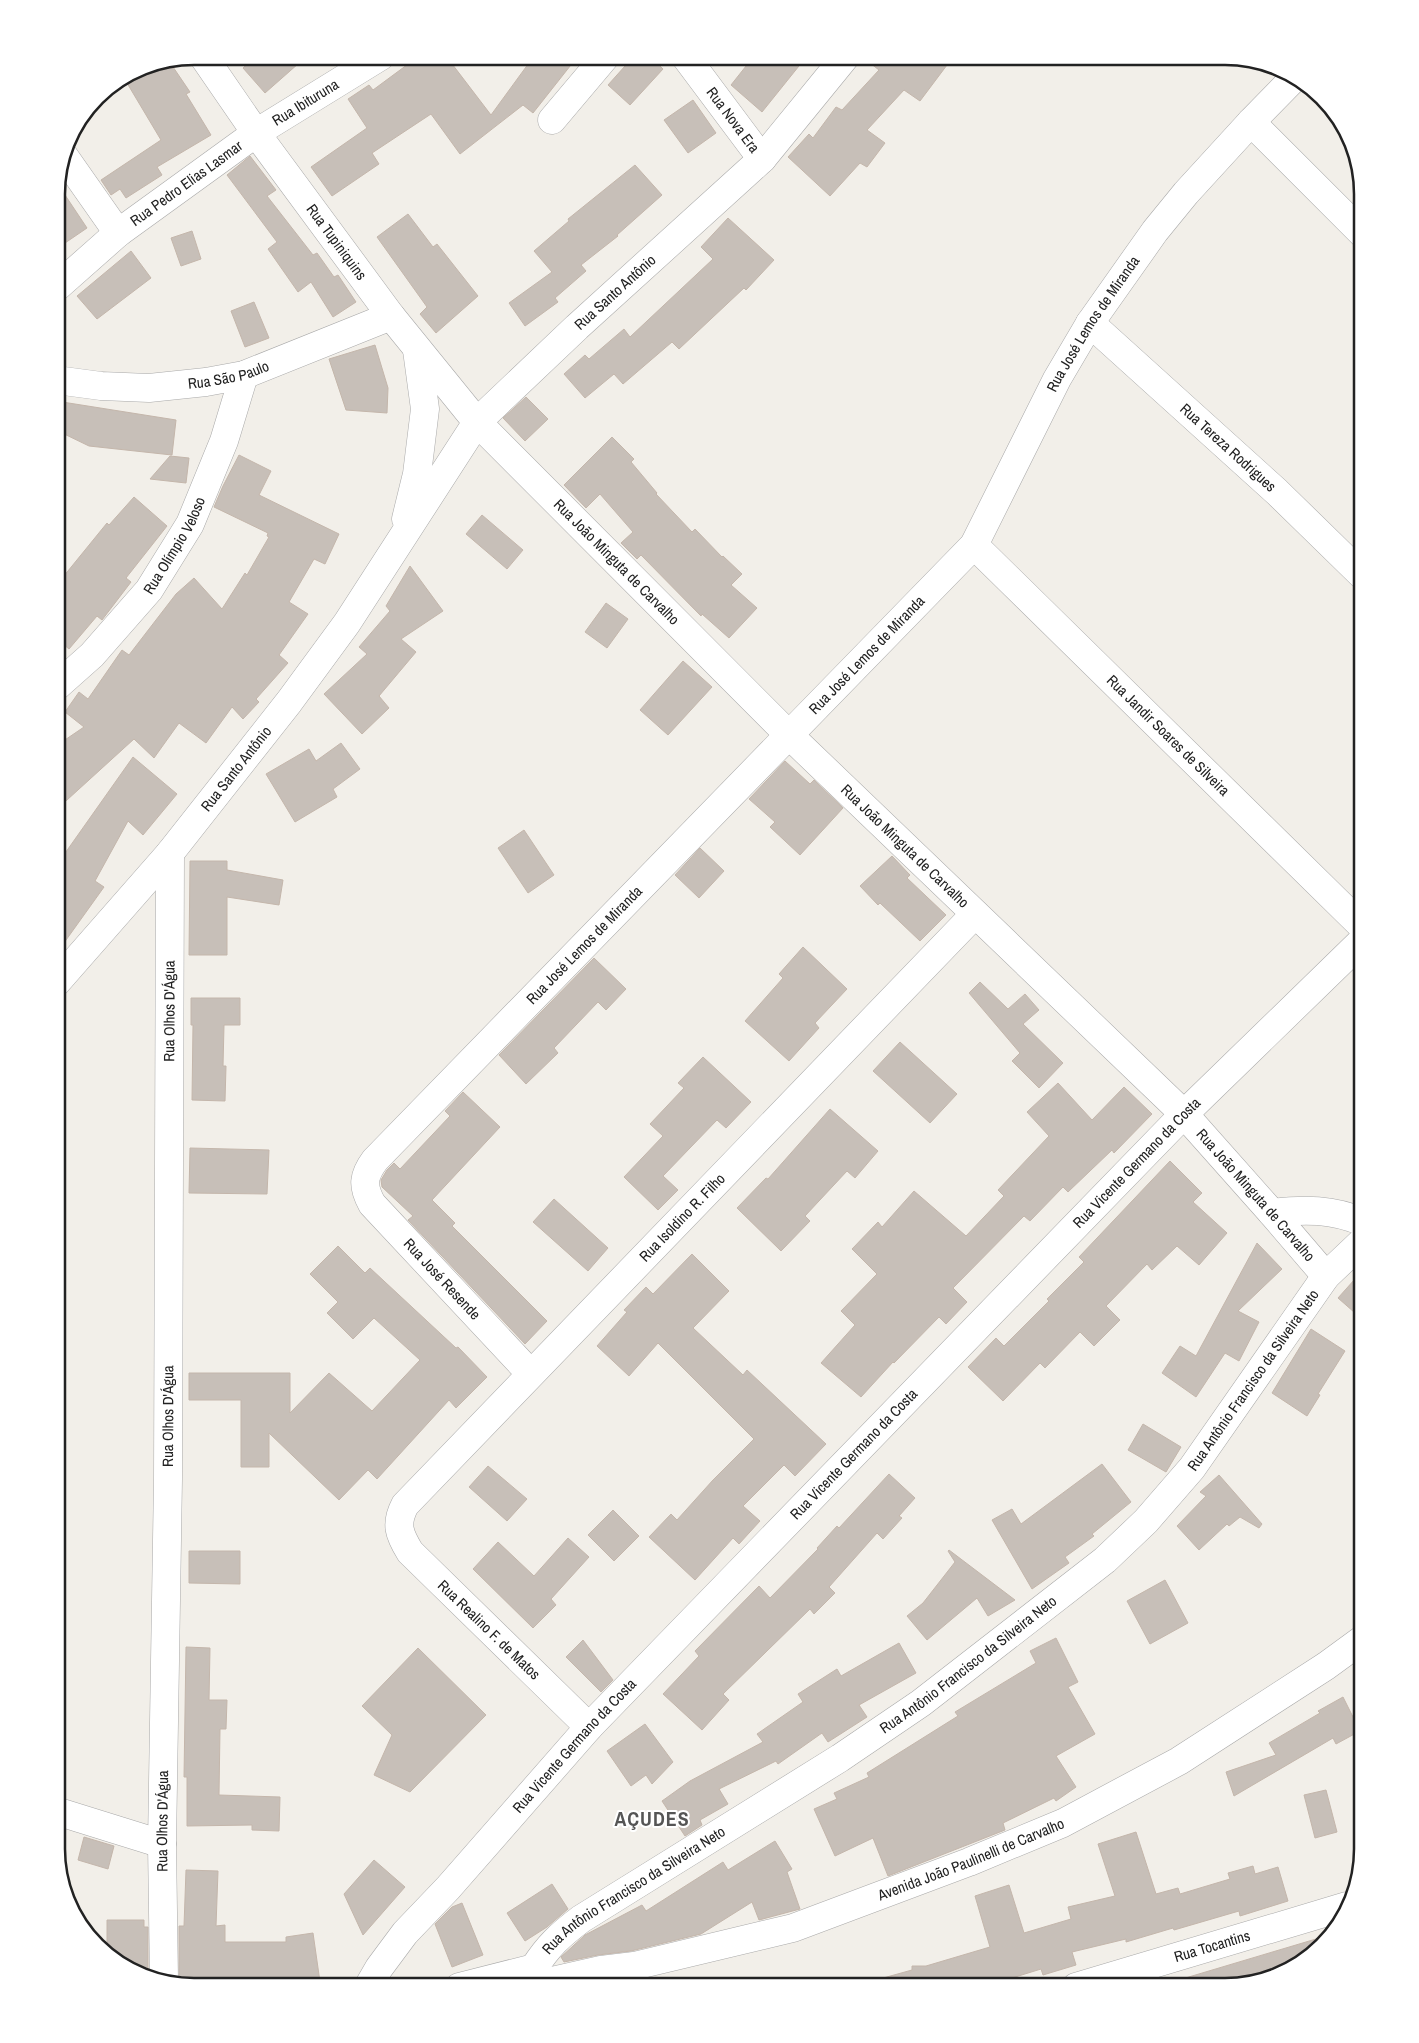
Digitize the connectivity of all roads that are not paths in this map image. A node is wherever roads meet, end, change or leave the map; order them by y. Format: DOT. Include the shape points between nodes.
graph roads {
  1 [pos="209,65"];
  2 [pos="366,65"];
  3 [pos="598,65"];
  4 [pos="693,65"];
  5 [pos="839,65"];
  6 [pos="1290,82"];
  7 [pos="552,120"];
  8 [pos="1251,122"];
  9 [pos="256,133"];
  10 [pos="762,159"];
  11 [pos="69,163"];
  12 [pos="1354,225"];
  13 [pos="118,233"];
  14 [pos="65,279"];
  15 [pos="391,316"];
  16 [pos="1090,322"];
  17 [pos="417,348"];
  18 [pos="244,375"];
  19 [pos="65,381"];
  20 [pos="477,422"];
  21 [pos="400,541"];
  22 [pos="974,545"];
  23 [pos="1354,567"];
  24 [pos="65,679"];
  25 [pos="788,734"];
  26 [pos="170,853"];
  27 [pos="975,914"];
  28 [pos="1354,918"];
  29 [pos="1354,949"];
  30 [pos="65,973"];
  31 [pos="1184,1114"];
  32 [pos="365,1179"];
  33 [pos="1272,1213"];
  34 [pos="1354,1218"];
  35 [pos="1354,1249"];
  36 [pos="1326,1276"];
  37 [pos="530,1374"];
  38 [pos="399,1527"];
  39 [pos="1354,1646"];
  40 [pos="589,1728"];
  41 [pos="65,1814"];
  42 [pos="162,1844"];
  43 [pos="1338,1911"];
  44 [pos="164,1975"];
  45 [pos="373,1978"];
  46 [pos="539,1978"];
  47 [pos="551,1978"];
  48 [pos="1107,1978"];
  1 -- 9 [label="street, Rua Tupiniquins"];
  2 -- 9 [label="street, Rua Ibituruna"];
  3 -- 7 [label="street"];
  4 -- 10 [label="street, Rua Nova Era"];
  5 -- 10 [label="street, Rua Santo Antônio"];
  6 -- 8 [label="street, Rua José Lemos de Miranda"];
  8 -- 12 [label="street"];
  8 -- 16 [label="street, Rua José Lemos de Miranda" via="1155,231"];
  9 -- 13 [label="street, Rua Pedro Elias Lasmar"];
  9 -- 15 [label="street, Rua Tupiniquins"];
  10 -- 20 [label="street, Rua Santo Antônio"];
  11 -- 13 [label="street"];
  13 -- 14 [label="street"];
  15 -- 17 [label="street, Rua Tupiniquins"];
  15 -- 18 [label="street, Rua São Paulo"];
  16 -- 22 [label="street, Rua José Lemos de Miranda" via="1057,379"];
  16 -- 23 [label="street, Rua Tereza Rodrigues" via="1277,492"];
  17 -- 20 [label="street, Rua Tupiniquins"];
  17 -- 21 [label="street, Rua Santo Antônio" via="425,409 417,474"];
  18 -- 19 [label="street, Rua São Paulo" via="149,388"];
  18 -- 24 [label="street, Rua Olímpio Veloso" via="224,441 185,532 149,590 92,655"];
  20 -- 21 [label="street, Rua Santo Antônio"];
  20 -- 25 [label="street, Rua João Minguta de Carvalho"];
  21 -- 26 [label="street, Rua Santo Antônio" via="289,702"];
  22 -- 25 [label="street, Rua José Lemos de Miranda"];
  22 -- 28 [label="street, Rua Jandir Soares de Silveira"];
  25 -- 27 [label="street, Rua João Minguta de Carvalho"];
  25 -- 32 [label="street, Rua José Lemos de Miranda" via="375,1160"];
  26 -- 30 [label="street, Rua Santo Antônio"];
  26 -- 42 [label="street, Rua Olhos D'Água" via="168,1479"];
  27 -- 31 [label="street, Rua João Minguta de Carvalho"];
  27 -- 37 [label="street, Rua Isoldino R. Filho"];
  29 -- 31 [label="street, Rua Vicente Germano da Costa"];
  31 -- 33 [label="street, Rua João Minguta de Carvalho"];
  31 -- 40 [label="street, Rua Vicente Germano da Costa"];
  32 -- 37 [label="street, Rua José Resende" via="366,1193 372,1204"];
  33 -- 34 [label="street" via="1324,1210"];
  33 -- 36 [label="street, Rua João Minguta de Carvalho"];
  35 -- 36 [label="street, Rua Antônio Francisco da Silveira Neto"];
  36 -- 46 [label="street, Rua Antônio Francisco da Silveira Neto" via="1192,1468 1146,1521 1105,1560 921,1704 574,1925 546,1950"];
  37 -- 38 [label="street, Rua Isoldino R. Filho" via="404,1505"];
  38 -- 40 [label="street, Rua Realino F. de Matos" via="410,1552"];
  39 -- 47 [label="street, Avenida João Paulinelli de Carvalho" via="1179,1761 1064,1823 793,1928 634,1966"];
  40 -- 45 [label="street, Rua Vicente Germano da Costa" via="406,1933"];
  41 -- 42 [label="street"];
  42 -- 44 [label="street, Rua Olhos D'Água"];
  43 -- 48 [label="street, Rua Tocantins"];
}
